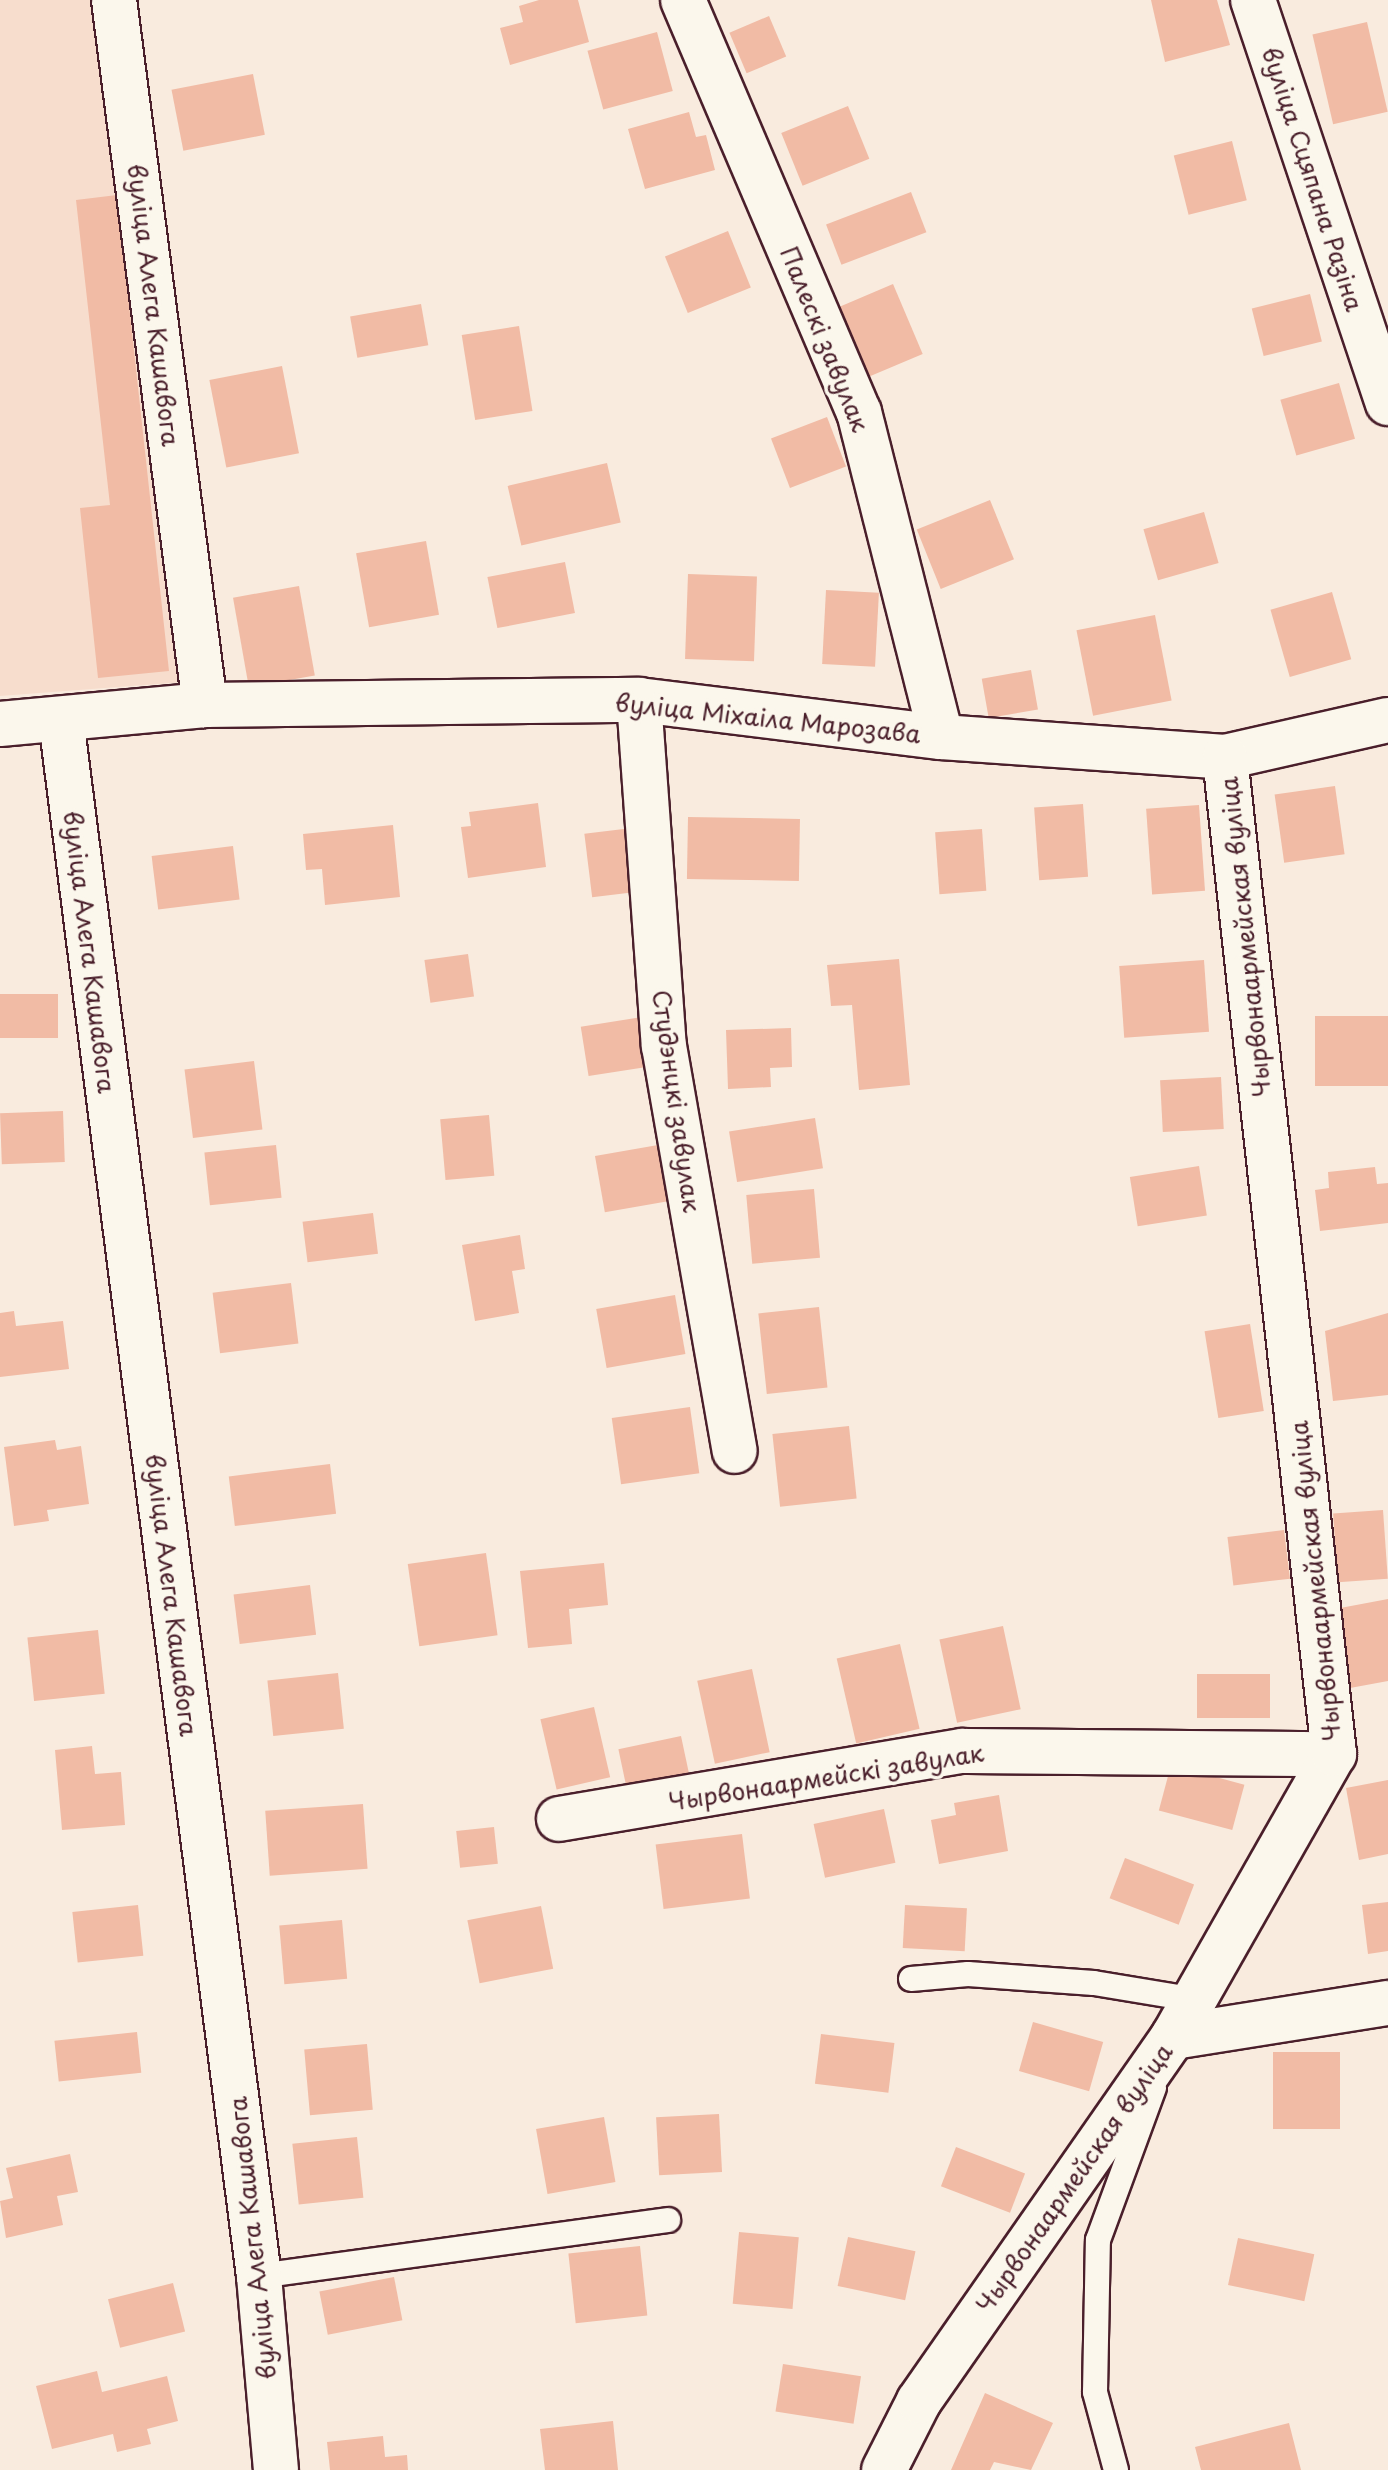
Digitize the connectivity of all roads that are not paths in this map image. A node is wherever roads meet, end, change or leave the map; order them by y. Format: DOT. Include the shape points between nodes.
graph roads {
  1 [pos="114,0"];
  2 [pos="683,0"];
  3 [pos="1253,0"];
  4 [pos="1388,403"];
  5 [pos="639,700"];
  6 [pos="205,705"];
  7 [pos="61,720"];
  8 [pos="1388,720"];
  9 [pos="0,724"];
  10 [pos="941,737"];
  11 [pos="1225,757"];
  12 [pos="735,1451"];
  13 [pos="1334,1754"];
  14 [pos="559,1819"];
  15 [pos="911,1979"];
  16 [pos="1388,2003"];
  17 [pos="1182,2018"];
  18 [pos="668,2220"];
  19 [pos="259,2276"];
  20 [pos="1112,2466"];
  21 [pos="276,2470"];
  22 [pos="884,2470"];
  1 -- 6 [label="street, вуліца Алега Кашавога"];
  2 -- 10 [label="street, Палескі завулак" via="859,412"];
  3 -- 4 [label="street, вуліца Сцяпана Разіна"];
  5 -- 6 [label="street, вуліца Міхаіла Марозава"];
  5 -- 10 [label="street, вуліца Міхаіла Марозава"];
  5 -- 12 [label="street, Студэнцкі завулак" via="664,1046"];
  6 -- 7 [label="street, вуліца Міхаіла Марозава"];
  7 -- 9 [label="street, вуліца Міхаіла Марозава"];
  7 -- 19 [label="street, вуліца Алега Кашавога"];
  8 -- 11 [label="street, вуліца Міхаіла Марозава"];
  10 -- 11 [label="street, вуліца Міхаіла Марозава"];
  11 -- 13 [label="street, Чырвонаармейская вуліца"];
  13 -- 14 [label="street, Чырвонаармейскі завулак" via="962,1751"];
  13 -- 17 [label="street, Чырвонаармейская вуліца"];
  15 -- 17 [label="lane" via="1016,1977"];
  16 -- 17 [label="street"];
  17 -- 20 [label="lane" via="1098,2240 1095,2392"];
  17 -- 22 [label="street, Чырвонаармейская вуліца" via="919,2401"];
  18 -- 19 [label="lane"];
  19 -- 21 [label="street, вуліца Алега Кашавога"];
}
